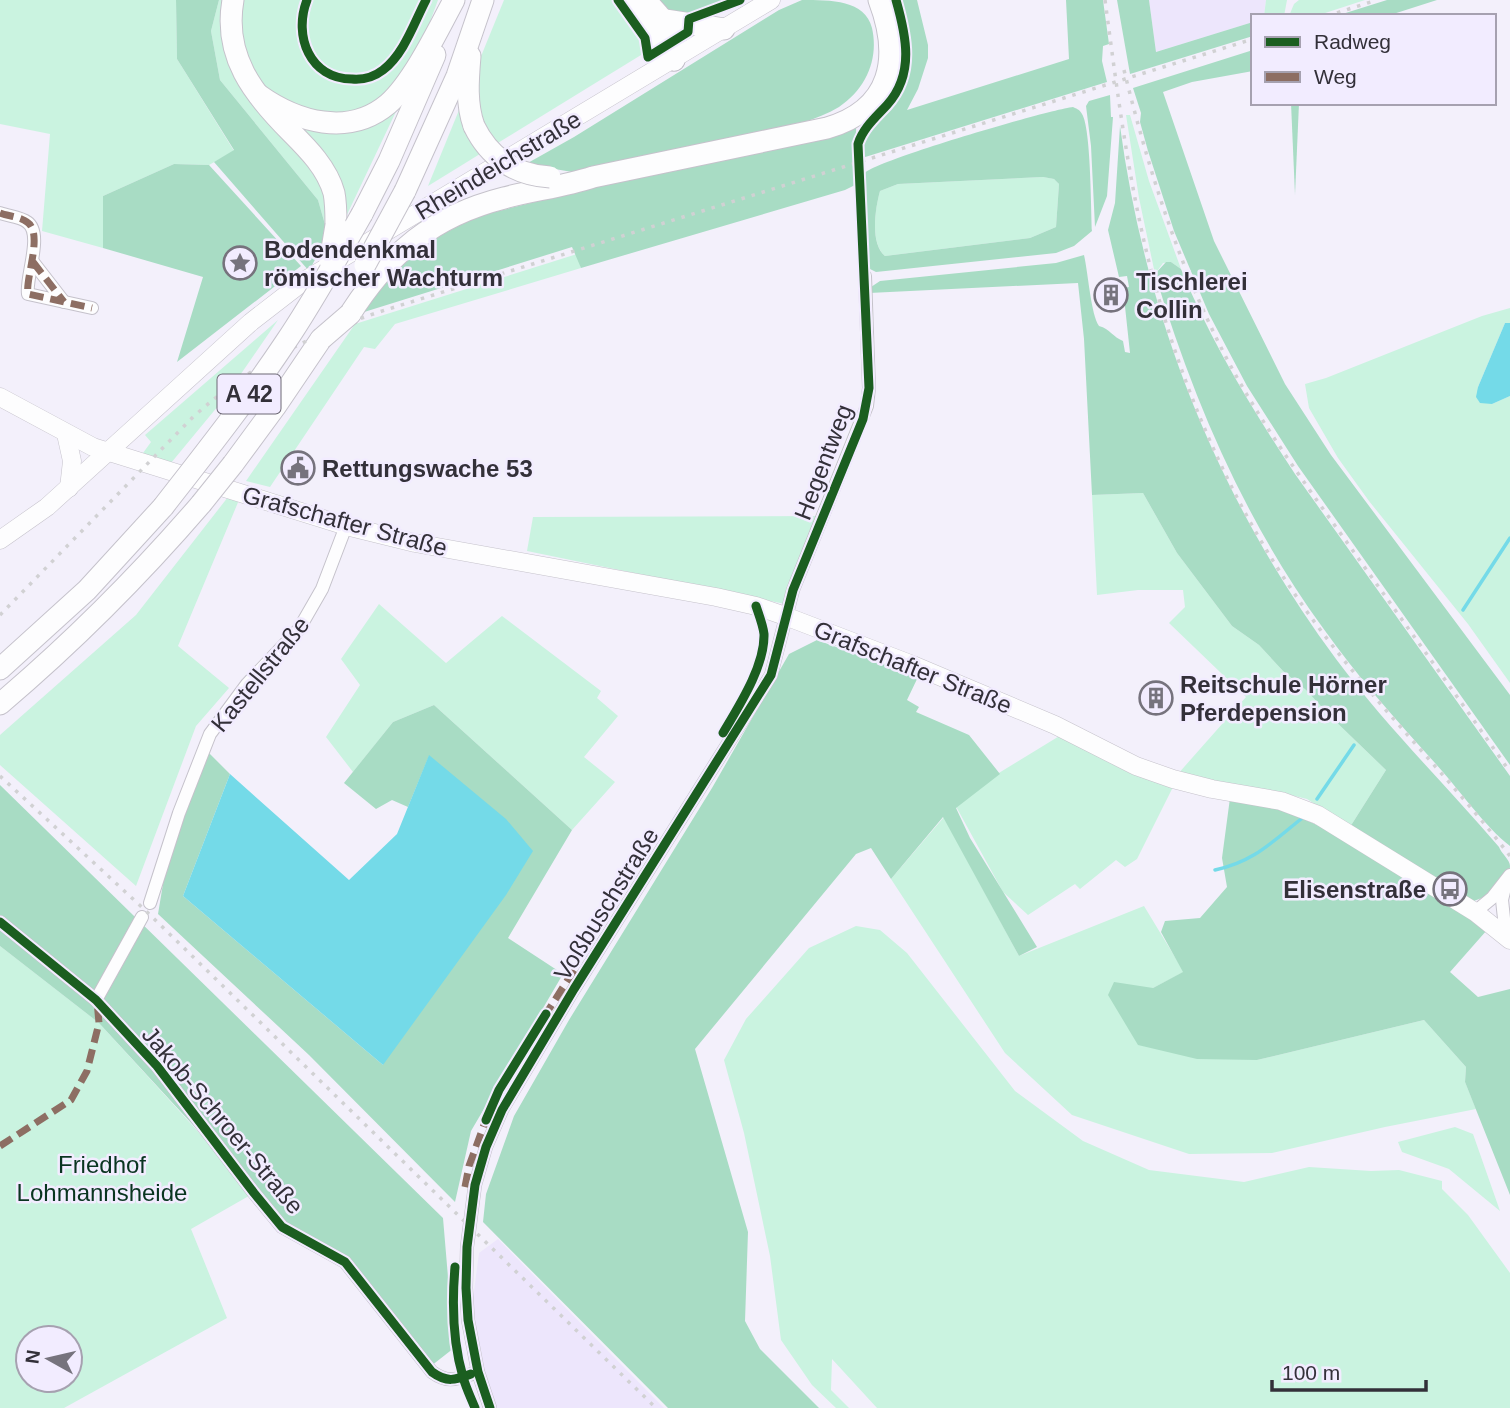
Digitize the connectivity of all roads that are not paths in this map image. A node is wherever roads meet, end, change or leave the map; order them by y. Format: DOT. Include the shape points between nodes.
graph roads {
  1 [pos="233,0"];
  2 [pos="455,0"];
  3 [pos="484,0"];
  4 [pos="631,0"];
  5 [pos="645,0"];
  6 [pos="771,0"];
  7 [pos="865,0"];
  8 [pos="879,0"];
  9 [pos="665,20"];
  10 [pos="724,29"];
  11 [pos="473,30"];
  12 [pos="674,60"];
  13 [pos="260,95"];
  14 [pos="810,130"];
  15 [pos="593,177"];
  16 [pos="0,213"];
  17 [pos="33,262"];
  18 [pos="327,276"];
  19 [pos="865,276"];
  20 [pos="51,286"];
  21 [pos="39,297"];
  22 [pos="64,302"];
  23 [pos="92,308"];
  24 [pos="343,315"];
  25 [pos="0,397"];
  26 [pos="66,433"];
  27 [pos="108,453"];
  28 [pos="69,488"];
  29 [pos="346,526"];
  30 [pos="0,540"];
  31 [pos="785,616"];
  32 [pos="0,669"];
  33 [pos="0,704"];
  34 [pos="1508,879"];
  35 [pos="150,902"];
  36 [pos="1475,912"];
  37 [pos="142,918"];
  38 [pos="0,922"];
  39 [pos="1508,938"];
  40 [pos="96,1000"];
  41 [pos="478,1372"];
  42 [pos="490,1408"];
  1 -- 13 [label="highway" via="230,28 236,58"];
  2 -- 13 [label="highway" via="400,92 370,114 344,122 312,121 277,108"];
  2 -- 18 [label="highway, A 42, bridge" via="433,63 389,161"];
  3 -- 11 [label="highway"];
  4 -- 12 [label="highway"];
  5 -- 9 [label="highway"];
  6 -- 10 [label="main road, Rheindeichstraße"];
  7 -- 14 [label="highway" via="881,36 874,81 848,109"];
  8 -- 14 [label="highway" via="890,35 883,85 873,101 852,118"];
  9 -- 10 [label="highway"];
  9 -- 12 [label="highway" via="674,41"];
  10 -- 12 [label="main road, Rheindeichstraße"];
  11 -- 15 [label="highway, bridge" via="468,93 471,117 485,145 518,171"];
  11 -- 24 [label="highway, bridge" via="405,191"];
  12 -- 27 [label="main road, Rheindeichstraße" via="304,281 251,322"];
  13 -- 18 [label="highway, bridge" via="307,148 334,192 335,225"];
  14 -- 15 [label="highway"];
  15 -- 24 [label="highway" via="458,212 397,254"];
  16 -- 17 [label="street" via="27,221 33,228"];
  17 -- 20 [label="street"];
  17 -- 21 [label="street" via="27,289 28,294"];
  18 -- 32 [label="highway, A 42, bridge" via="286,343 163,506 87,590"];
  19 -- 31 [label="street, Hegentweg" via="867,406"];
  20 -- 21 [label="street"];
  20 -- 22 [label="street"];
  21 -- 22 [label="street"];
  22 -- 23 [label="street"];
  24 -- 33 [label="highway, A 42, bridge" via="201,504 109,604"];
  25 -- 26 [label="main road, Grafschafter Straße"];
  26 -- 27 [label="main road, Grafschafter Straße"];
  26 -- 28 [label="main road" via="72,461"];
  27 -- 28 [label="main road, Rheindeichstraße"];
  27 -- 29 [label="main road, Grafschafter Straße"];
  28 -- 30 [label="main road, Rheindeichstraße"];
  29 -- 31 [label="main road, Grafschafter Straße" via="415,543 716,597"];
  29 -- 35 [label="street, Kastellstraße" via="322,590 299,629 247,684 210,734 178,813"];
  31 -- 36 [label="main road, Grafschafter Straße" via="1055,725 1136,766 1212,789 1282,801 1318,815"];
  31 -- 41 [label="street, Voßbuschstraße" via="771,675 762,692 574,989 502,1110 486,1147 475,1185 467,1247 468,1321"];
  34 -- 36 [label="street"];
  34 -- 39 [label="street" via="1502,900"];
  36 -- 39 [label="main road, Grafschafter Straße"];
  37 -- 40 [label="street"];
  38 -- 40 [label="street, Jakob-Schroer-Straße"];
  40 -- 41 [label="street, Jakob-Schroer-Straße" via="156,1066 282,1227 345,1262 432,1372 452,1381"];
  41 -- 42 [label="street, Voßbuschstraße"];
}
